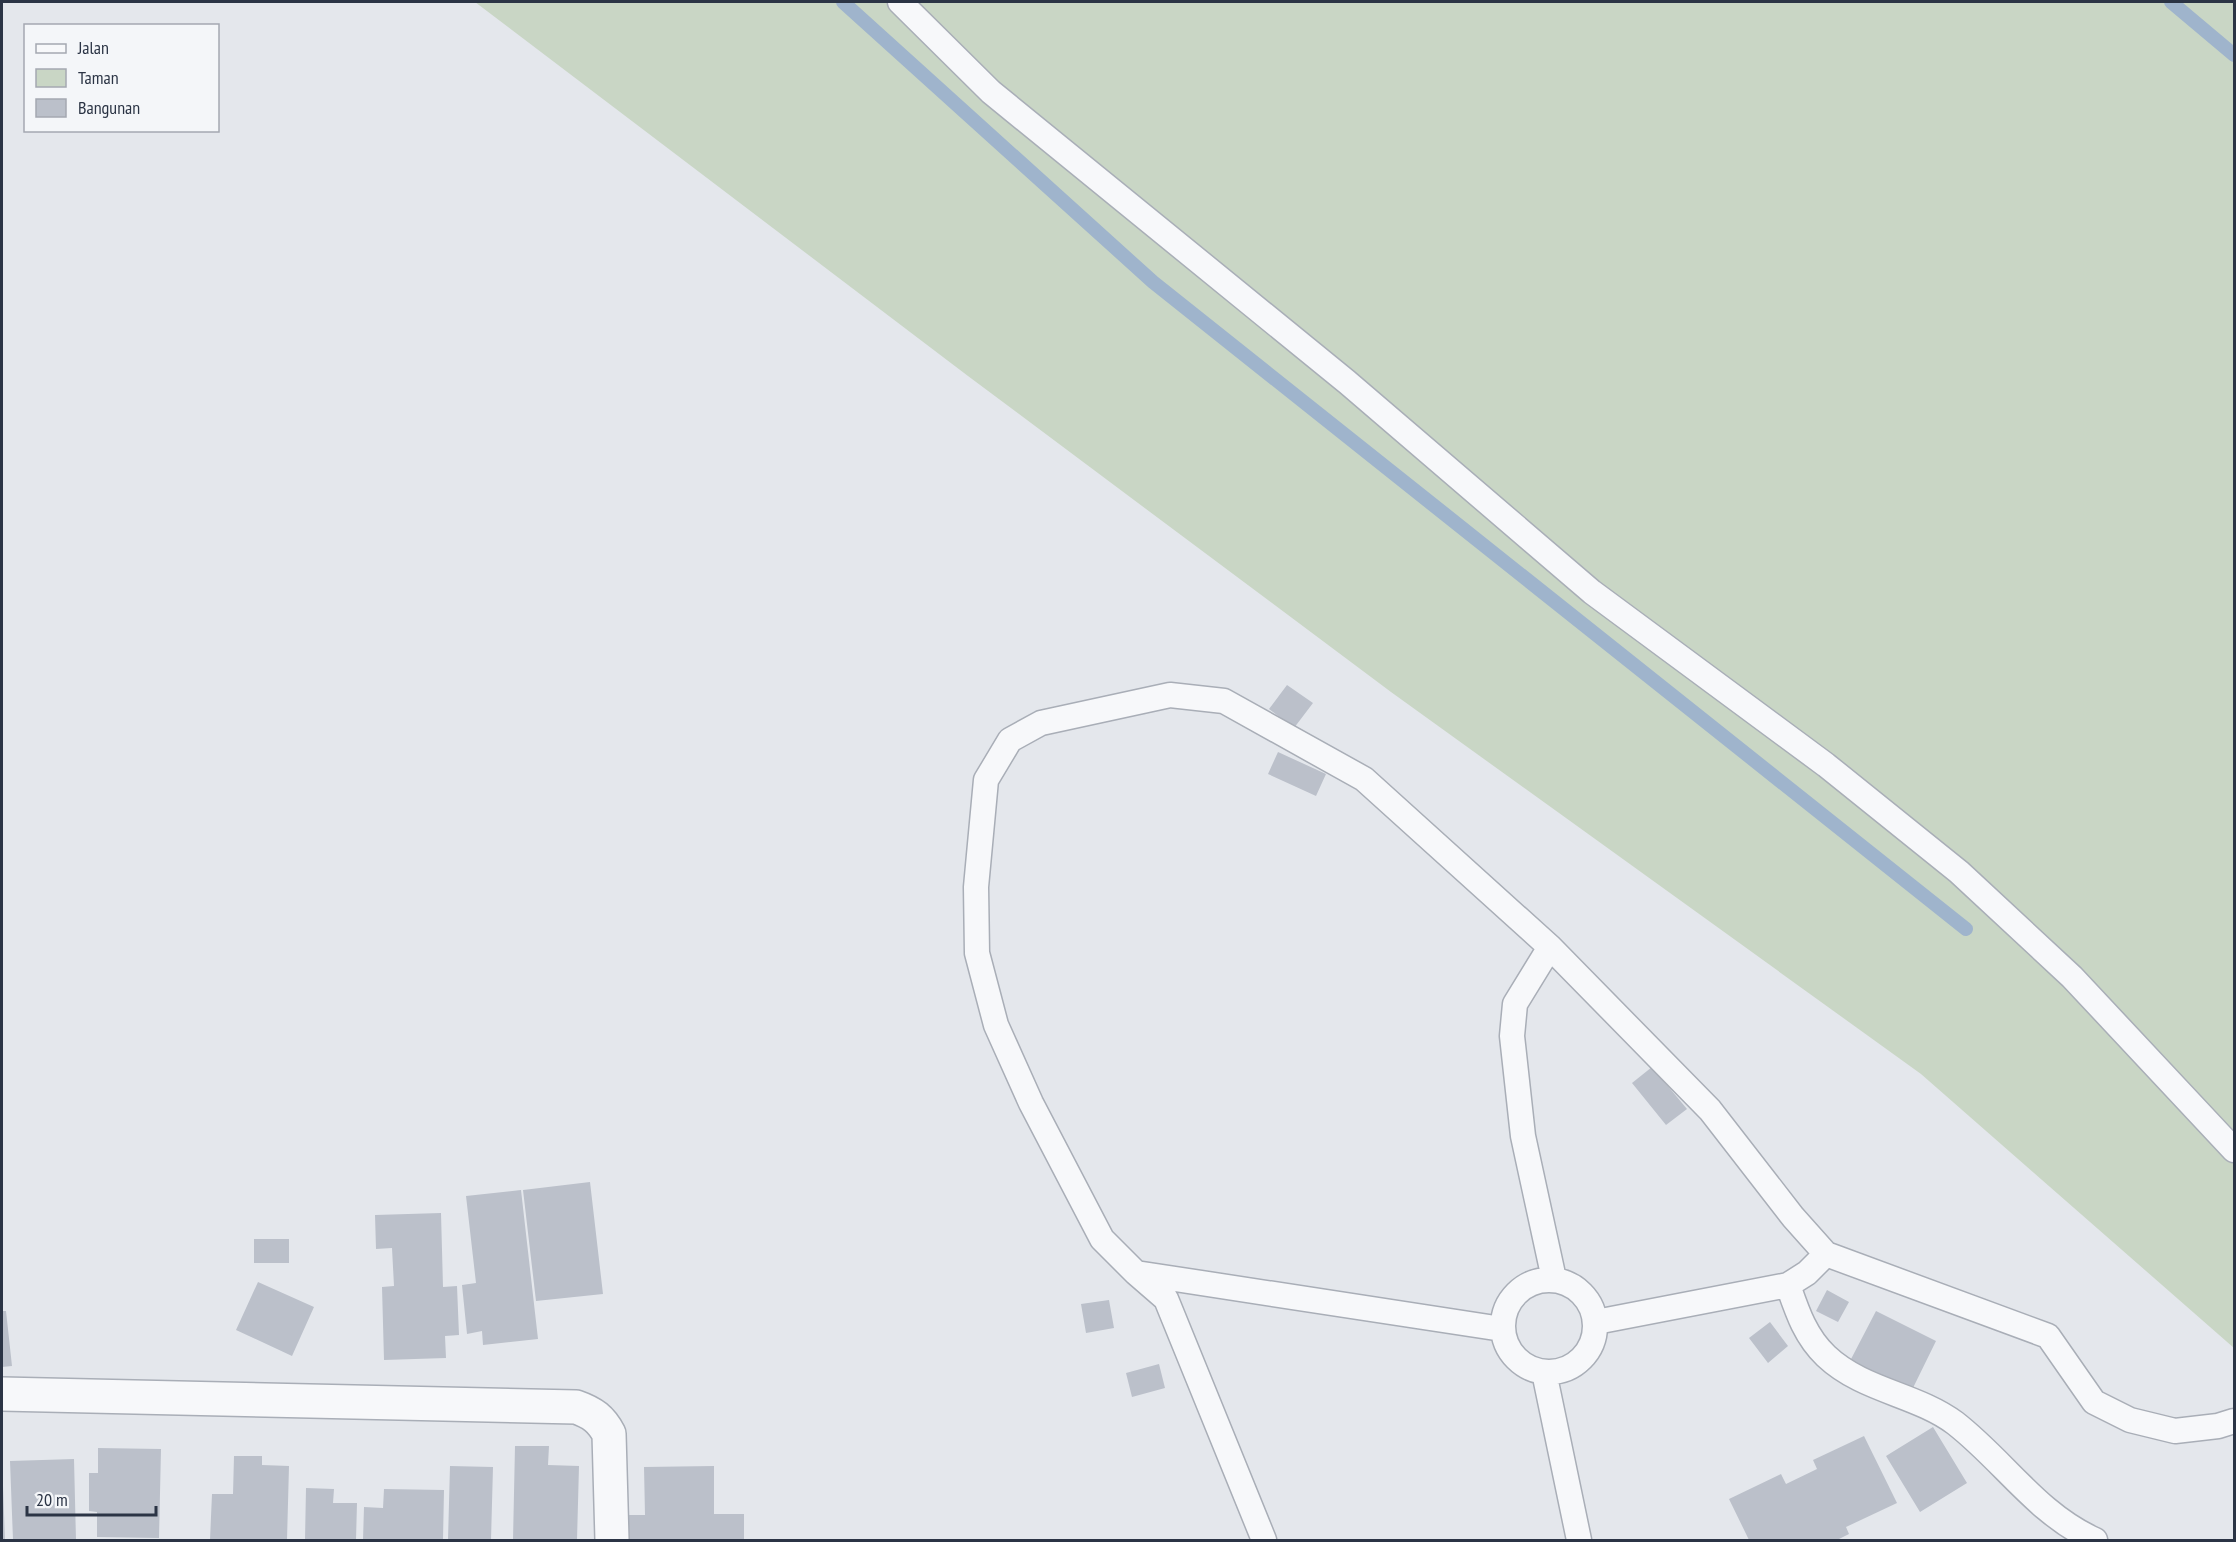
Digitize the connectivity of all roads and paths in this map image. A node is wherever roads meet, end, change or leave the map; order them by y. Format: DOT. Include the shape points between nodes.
graph roads {
  1 [pos="900,2"];
  2 [pos="1550,947"];
  3 [pos="2235,1150"];
  4 [pos="1826,1254"];
  5 [pos="1136,1273"];
  6 [pos="1554,1279"];
  7 [pos="1788,1285"];
  8 [pos="1596,1322"];
  9 [pos="1502,1329"];
  10 [pos="1544,1372"];
  11 [pos="2,1394"];
  12 [pos="2235,1421"];
  13 [pos="612,1540"];
  14 [pos="1264,1540"];
  15 [pos="1579,1540"];
  16 [pos="2095,1540"];
  1 -- 3 [label="lane" via="991,92 1347,382 1592,592 1826,765 1959,872 2072,977"];
  2 -- 4 [label="lane" via="1710,1110"];
  2 -- 5 [label="lane" via="1364,779 1224,700 1170,695 1041,723 1010,740 986,780 976,887 977,953 996,1025 1031,1103 1102,1239"];
  2 -- 6 [label="lane" via="1515,1004 1512,1036 1523,1136"];
  4 -- 7 [label="lane"];
  4 -- 12 [label="lane" via="2048,1336 2094,1402 2130,1420 2175,1431"];
  5 -- 9 [label="lane"];
  5 -- 14 [label="lane" via="1166,1299"];
  6 -- 8 [label="lane" via="1583,1293"];
  6 -- 9 [label="lane" via="1530,1284 1511,1298 1503,1312"];
  7 -- 8 [label="lane"];
  7 -- 16 [label="lane" via="1810,1339 1827,1357 1857,1377 1955,1423 2050,1513"];
  8 -- 10 [label="lane" via="1586,1353 1568,1367"];
  9 -- 10 [label="lane" via="1515,1358 1528,1368"];
  10 -- 15 [label="lane"];
  11 -- 13 [label="street" via="576,1407 592,1412 609,1434"];
}
